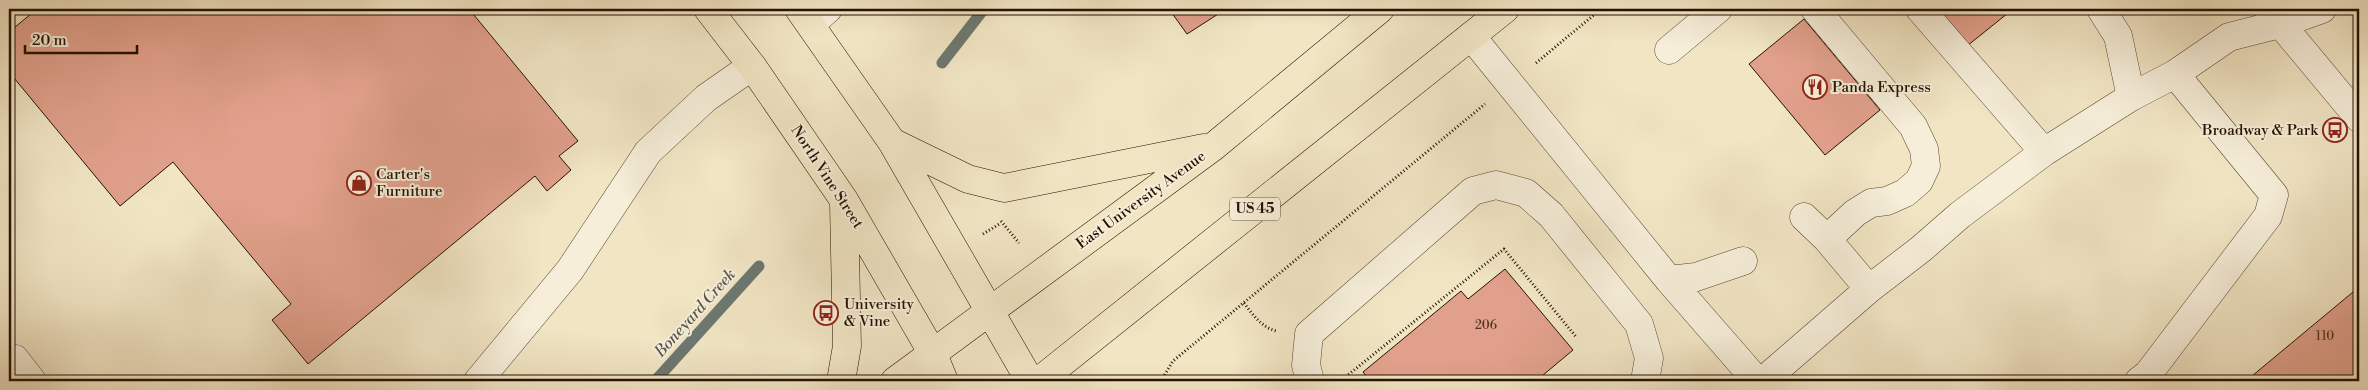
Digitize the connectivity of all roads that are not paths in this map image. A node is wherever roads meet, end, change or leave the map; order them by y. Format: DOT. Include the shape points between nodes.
graph roads {
  1 [pos="708,9"];
  2 [pos="1380,9"];
  3 [pos="1505,9"];
  4 [pos="1718,9"];
  5 [pos="1815,9"];
  6 [pos="1920,9"];
  7 [pos="2102,9"];
  8 [pos="2322,9"];
  9 [pos="813,14"];
  10 [pos="2274,16"];
  11 [pos="1471,36"];
  12 [pos="1669,50"];
  13 [pos="752,66"];
  14 [pos="2175,74"];
  15 [pos="2131,97"];
  16 [pos="2359,118"];
  17 [pos="892,142"];
  18 [pos="1213,146"];
  19 [pos="2044,152"];
  20 [pos="844,200"];
  21 [pos="1804,217"];
  22 [pos="1827,239"];
  23 [pos="1743,261"];
  24 [pos="1669,280"];
  25 [pos="1869,289"];
  26 [pos="991,310"];
  27 [pos="933,354"];
  28 [pos="15,360"];
  29 [pos="32,381"];
  30 [pos="478,381"];
  31 [pos="841,381"];
  32 [pos="895,381"];
  33 [pos="944,381"];
  34 [pos="1030,381"];
  35 [pos="1040,381"];
  36 [pos="1310,381"];
  37 [pos="1645,381"];
  38 [pos="1757,381"];
  39 [pos="1763,381"];
  40 [pos="2139,381"];
  1 -- 13 [label="main road, North Vine Street"];
  2 -- 18 [label="main road, East University Avenue"];
  3 -- 11 [label="main road, US 45"];
  4 -- 12 [label="street"];
  5 -- 22 [label="street" via="1913,126 1924,149 1926,166 1919,181 1905,193 1887,201 1871,203"];
  6 -- 19 [label="street"];
  7 -- 15 [label="street" via="2118,36"];
  8 -- 10 [label="street"];
  9 -- 17 [label="main road"];
  10 -- 14 [label="street" via="2228,37"];
  10 -- 16 [label="street"];
  11 -- 24 [label="street"];
  11 -- 35 [label="main road, US 45"];
  13 -- 20 [label="main road, North Vine Street"];
  13 -- 30 [label="street" via="706,98 648,152 570,270"];
  14 -- 15 [label="street"];
  14 -- 40 [label="street" via="2274,195 2268,216 2148,374"];
  15 -- 19 [label="street"];
  17 -- 18 [label="main road" via="968,179 1004,188"];
  17 -- 26 [label="main road"];
  18 -- 26 [label="main road, East University Avenue"];
  19 -- 25 [label="street"];
  20 -- 27 [label="main road, North Vine Street"];
  20 -- 31 [label="main road" via="847,346"];
  21 -- 22 [label="street"];
  22 -- 25 [label="street"];
  23 -- 24 [label="street" via="1696,277"];
  24 -- 38 [label="street"];
  25 -- 39 [label="street"];
  26 -- 27 [label="main road, East University Avenue"];
  26 -- 34 [label="main road"];
  27 -- 32 [label="main road, East University Avenue"];
  27 -- 33 [label="main road, North Vine Street"];
  28 -- 29 [label="street"];
  36 -- 37 [label="street" via="1306,365 1309,334 1473,191 1496,185 1526,193 1551,215 1639,324 1649,358"];
}
